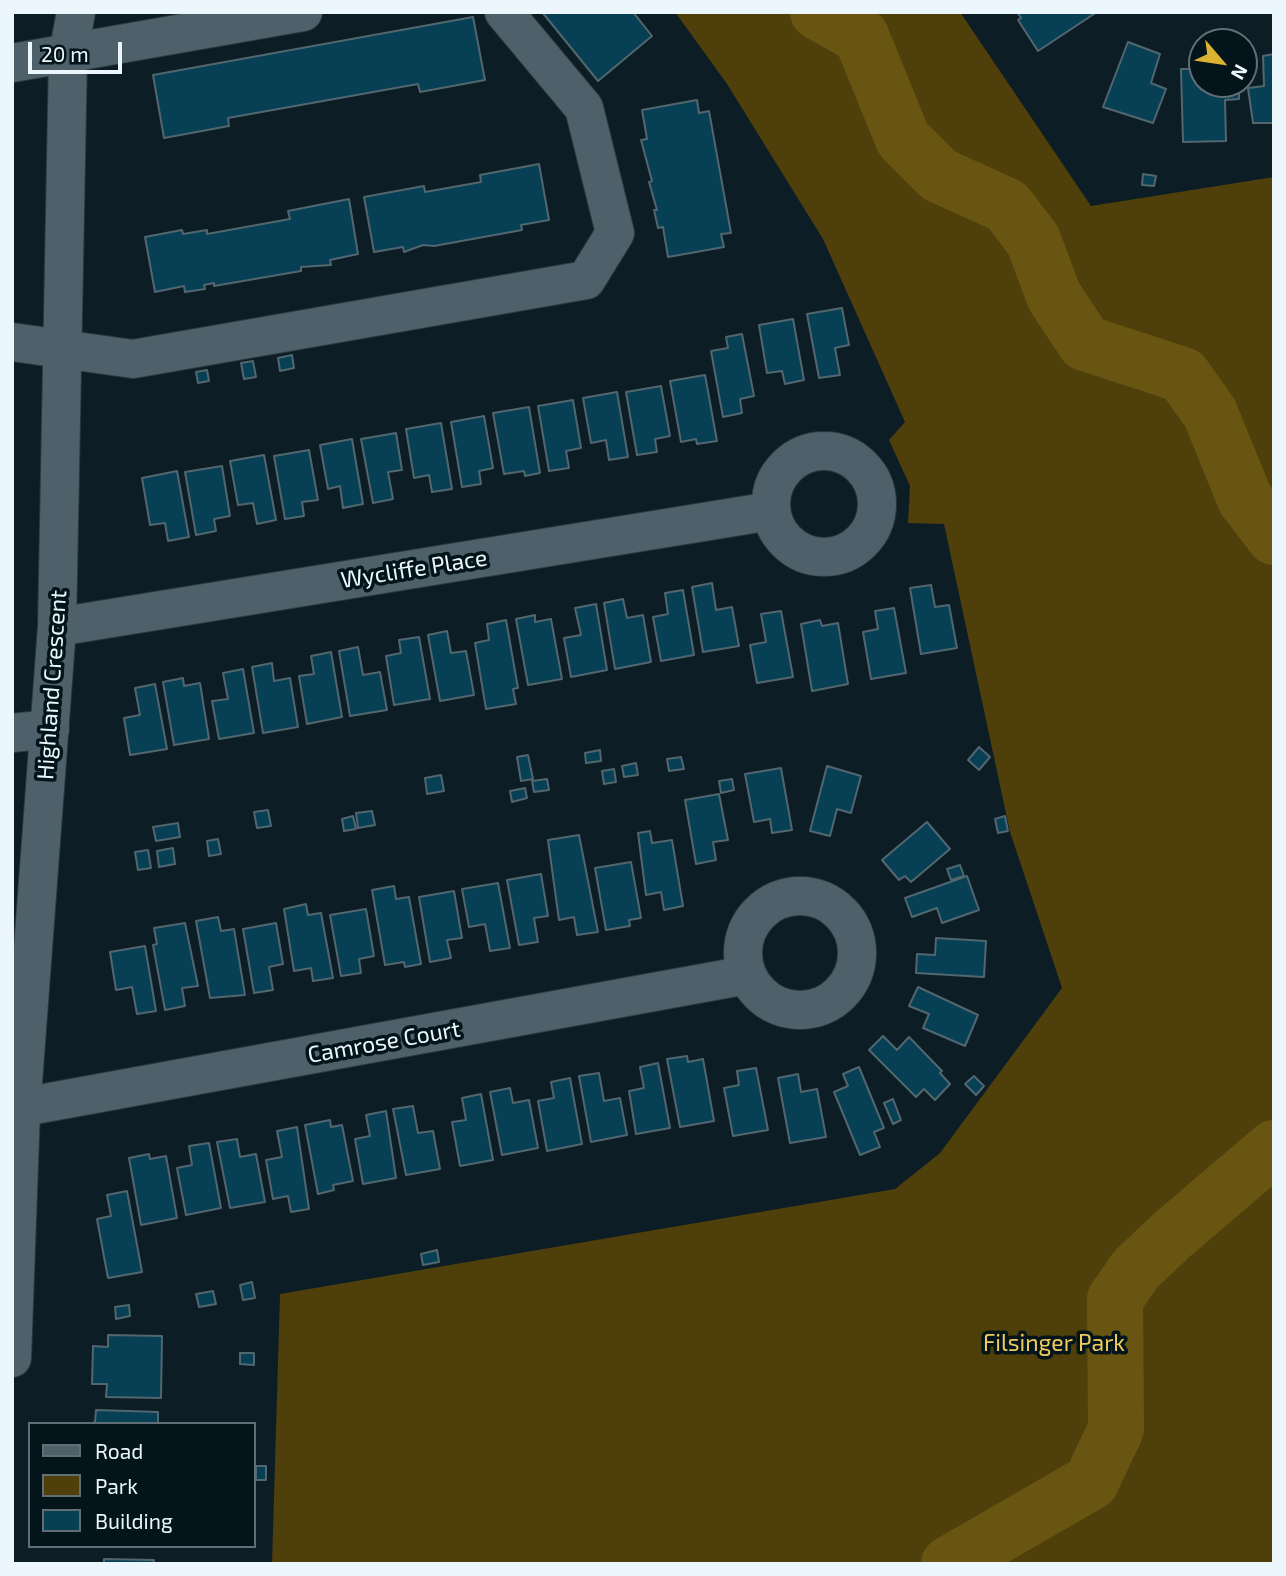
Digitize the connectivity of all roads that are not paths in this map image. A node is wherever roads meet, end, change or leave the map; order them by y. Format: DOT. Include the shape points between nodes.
graph roads {
  1 [pos="76,12"];
  2 [pos="303,12"];
  3 [pos="504,12"];
  4 [pos="68,55"];
  5 [pos="12,63"];
  6 [pos="12,342"];
  7 [pos="63,351"];
  8 [pos="771,512"];
  9 [pos="57,626"];
  10 [pos="50,729"];
  11 [pos="12,733"];
  12 [pos="747,975"];
  13 [pos="17,1109"];
  14 [pos="12,1358"];
  1 -- 4 [label="street, Highland Crescent"];
  2 -- 4 [label="street"];
  3 -- 7 [label="street" via="584,108 615,233 586,280 132,359"];
  4 -- 5 [label="street"];
  4 -- 7 [label="street, Highland Crescent"];
  6 -- 7 [label="street"];
  7 -- 9 [label="street, Highland Crescent"];
  8 -- 9 [label="street, Wycliffe Place"];
  9 -- 10 [label="street, Highland Crescent"];
  10 -- 11 [label="street"];
  10 -- 13 [label="street, Highland Crescent"];
  12 -- 13 [label="street, Camrose Court"];
  13 -- 14 [label="street, Highland Crescent"];
}
